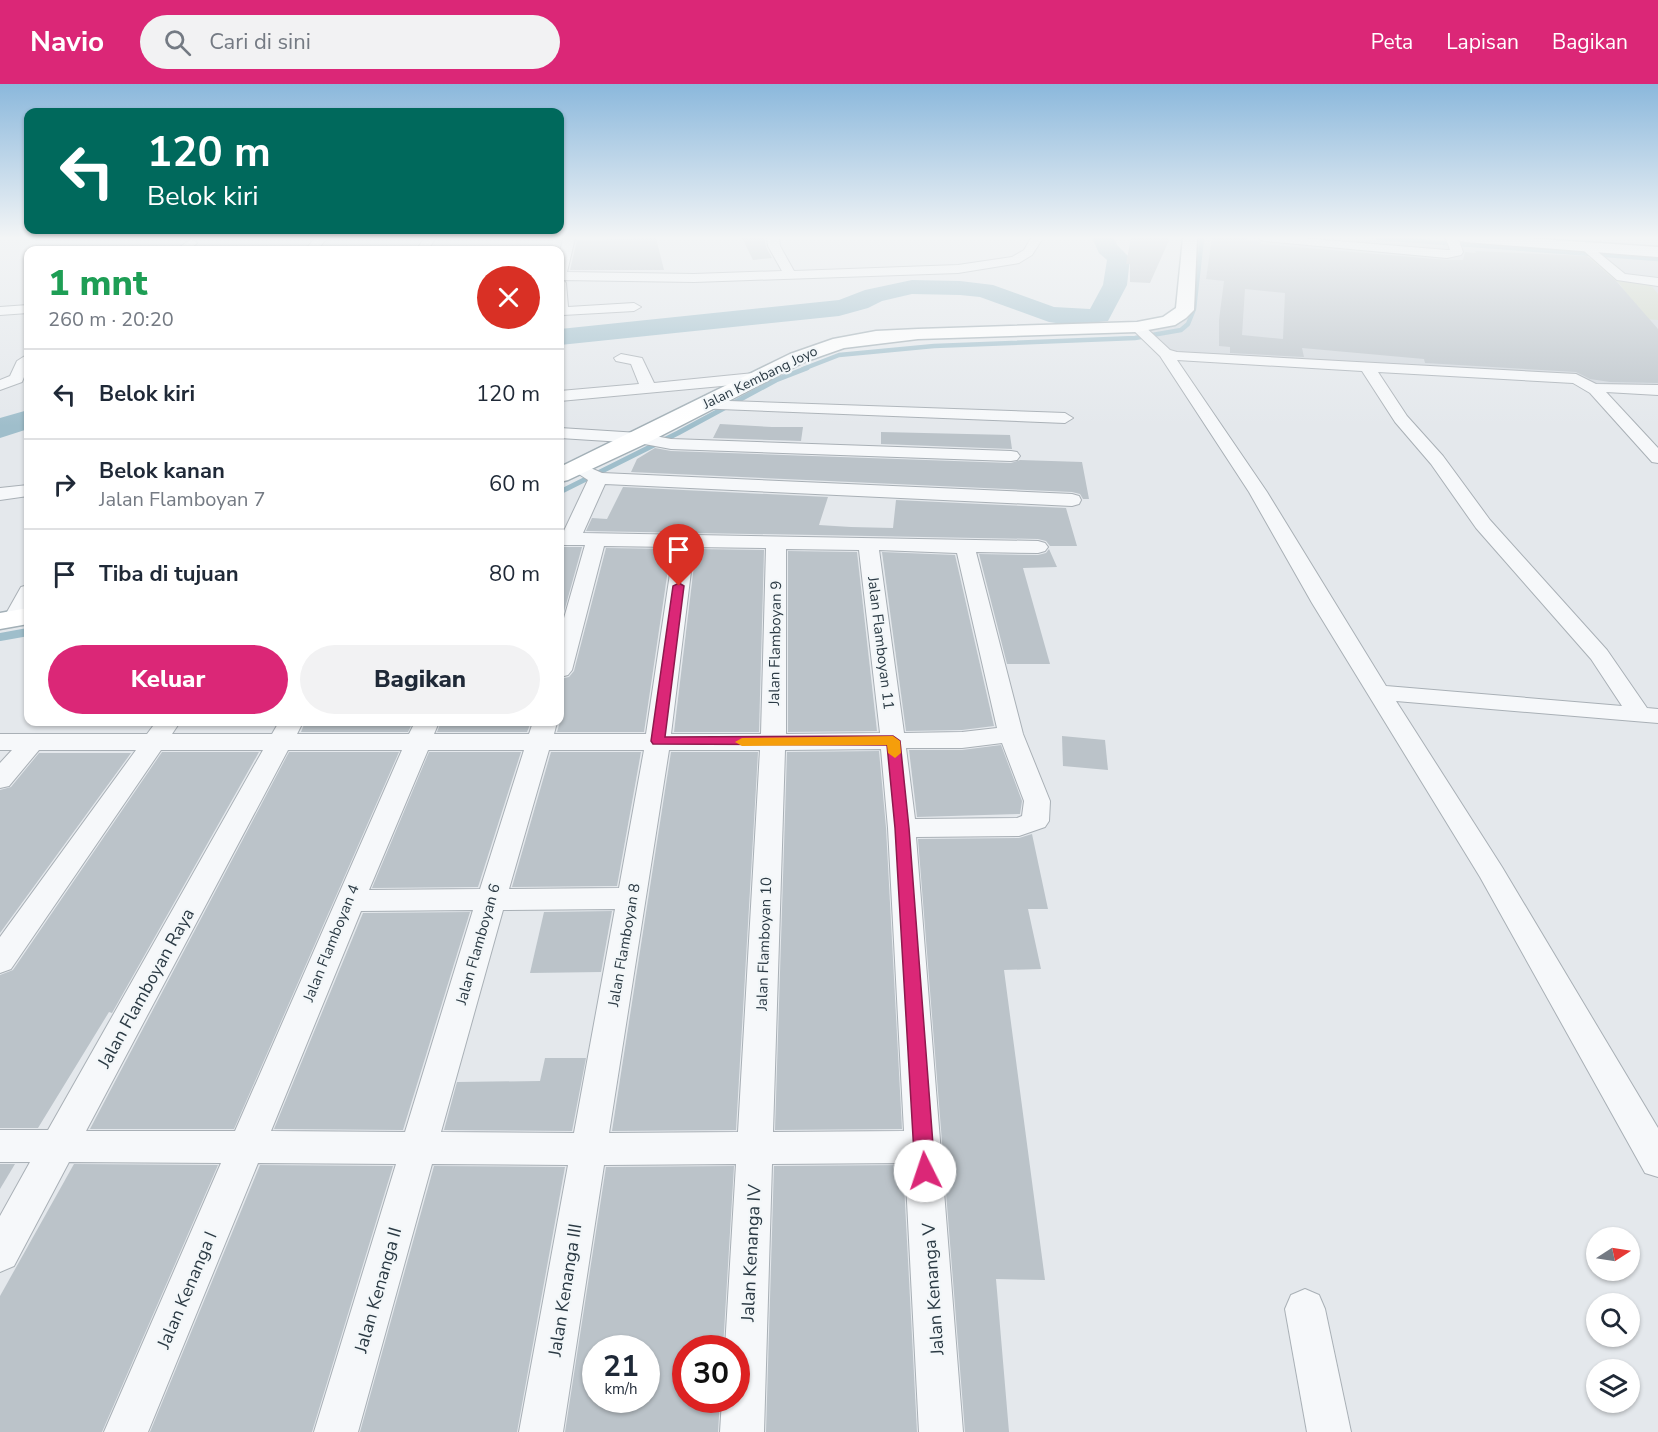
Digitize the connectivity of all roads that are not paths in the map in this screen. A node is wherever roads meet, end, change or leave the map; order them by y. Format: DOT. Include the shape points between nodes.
graph roads {
  1 [pos="1186,301"];
  2 [pos="634,307"];
  3 [pos="24,309"];
  4 [pos="0,311"];
  5 [pos="564,311"];
  6 [pos="1152,341"];
  7 [pos="1199,344"];
  8 [pos="621,358"];
  9 [pos="24,362"];
  10 [pos="1366,366"];
  11 [pos="754,378"];
  12 [pos="1631,380"];
  13 [pos="0,385"];
  14 [pos="1595,386"];
  15 [pos="649,388"];
  16 [pos="1658,390"];
  17 [pos="564,396"];
  18 [pos="701,405"];
  19 [pos="1065,418"];
  20 [pos="564,434"];
  21 [pos="639,438"];
  22 [pos="1011,456"];
  23 [pos="1658,458"];
  24 [pos="578,467"];
  25 [pos="564,473"];
  26 [pos="598,478"];
  27 [pos="24,491"];
  28 [pos="0,494"];
  29 [pos="1072,500"];
  30 [pos="565,538"];
  31 [pos="596,540"];
  32 [pos="685,542"];
  33 [pos="776,543"];
  34 [pos="868,545"];
  35 [pos="957,546"];
  36 [pos="1038,547"];
  37 [pos="24,599"];
  38 [pos="14,619"];
  39 [pos="564,656"];
  40 [pos="1378,692"];
  41 [pos="1649,716"];
  42 [pos="161,731"];
  43 [pos="423,731"];
  44 [pos="542,731"];
  45 [pos="286,732"];
  46 [pos="1011,734"];
  47 [pos="33,741"];
  48 [pos="658,741"];
  49 [pos="893,741"];
  50 [pos="0,742"];
  51 [pos="773,742"];
  52 [pos="0,780"];
  53 [pos="902,828"];
  54 [pos="632,897"];
  55 [pos="491,899"];
  56 [pos="348,901"];
  57 [pos="0,961"];
  58 [pos="0,1146"];
  59 [pos="756,1146"];
  60 [pos="59,1147"];
  61 [pos="248,1147"];
  62 [pos="924,1147"];
  63 [pos="419,1148"];
  64 [pos="589,1149"];
  65 [pos="1658,1161"];
  66 [pos="0,1253"];
  67 [pos="1305,1309"];
  68 [pos="126,1432"];
  69 [pos="336,1432"];
  70 [pos="541,1432"];
  71 [pos="742,1432"];
  72 [pos="942,1432"];
  73 [pos="1329,1432"];
  1 -- 6 [label="main road, Jalan Kembang Joyo" via="1178,318 1163,323"];
  2 -- 5 [label="street"];
  3 -- 4 [label="street"];
  6 -- 7 [label="street"];
  6 -- 10 [label="street"];
  6 -- 11 [label="main road, Jalan Kembang Joyo" via="876,337 821,347"];
  6 -- 40 [label="street" via="1258,492"];
  8 -- 15 [label="street" via="637,361"];
  9 -- 13 [label="street" via="17,379"];
  10 -- 14 [label="street" via="1563,378"];
  10 -- 41 [label="street" via="1483,524"];
  11 -- 15 [label="street"];
  11 -- 18 [label="main road, Jalan Kembang Joyo"];
  12 -- 14 [label="street" via="1604,380"];
  14 -- 16 [label="street"];
  14 -- 23 [label="street"];
  15 -- 17 [label="street"];
  18 -- 19 [label="street"];
  18 -- 21 [label="main road, Jalan Kembang Joyo"];
  20 -- 21 [label="street"];
  21 -- 22 [label="street" via="670,444"];
  21 -- 24 [label="main road, Jalan Kembang Joyo"];
  24 -- 25 [label="main road, Jalan Kembang Joyo"];
  24 -- 26 [label="street"];
  26 -- 29 [label="street"];
  26 -- 30 [label="street"];
  27 -- 28 [label="street"];
  30 -- 31 [label="street"];
  31 -- 32 [label="street"];
  31 -- 39 [label="street"];
  32 -- 33 [label="street"];
  32 -- 48 [label="street, Jalan Flamboyan 8"];
  33 -- 34 [label="street"];
  33 -- 51 [label="street, Jalan Flamboyan 9"];
  34 -- 35 [label="street"];
  34 -- 49 [label="street, Jalan Flamboyan 11"];
  35 -- 36 [label="street"];
  35 -- 46 [label="street" via="966,550"];
  37 -- 38 [label="street"];
  40 -- 41 [label="street"];
  40 -- 65 [label="street" via="1492,874"];
  42 -- 45 [label="street"];
  42 -- 47 [label="street"];
  42 -- 57 [label="street"];
  43 -- 44 [label="street"];
  43 -- 45 [label="street"];
  43 -- 56 [label="street, Jalan Flamboyan 4"];
  44 -- 48 [label="street"];
  44 -- 55 [label="street, Jalan Flamboyan 6"];
  45 -- 60 [label="street, Jalan Flamboyan Raya"];
  46 -- 49 [label="street" via="962,740"];
  46 -- 53 [label="street" via="1037,801 1035,821 1019,827"];
  47 -- 50 [label="street"];
  47 -- 52 [label="street"];
  48 -- 51 [label="street"];
  48 -- 54 [label="street, Jalan Flamboyan 8"];
  49 -- 51 [label="street"];
  49 -- 53 [label="street, Jalan Flamboyan 11"];
  51 -- 59 [label="street, Jalan Flamboyan 10"];
  53 -- 62 [label="street, Jalan Kenanga V"];
  54 -- 55 [label="street"];
  54 -- 64 [label="street, Jalan Flamboyan 8"];
  55 -- 56 [label="street"];
  55 -- 63 [label="street, Jalan Flamboyan 6"];
  56 -- 61 [label="street, Jalan Flamboyan 4"];
  58 -- 60 [label="street"];
  59 -- 62 [label="street"];
  59 -- 64 [label="street"];
  59 -- 71 [label="street, Jalan Kenanga IV"];
  60 -- 61 [label="street"];
  60 -- 66 [label="street, Jalan Flamboyan Raya"];
  61 -- 63 [label="street"];
  61 -- 68 [label="street, Jalan Kenanga I"];
  62 -- 72 [label="street, Jalan Kenanga V"];
  63 -- 64 [label="street"];
  63 -- 69 [label="street, Jalan Kenanga II"];
  64 -- 70 [label="street, Jalan Kenanga III"];
  67 -- 73 [label="street"];
}
